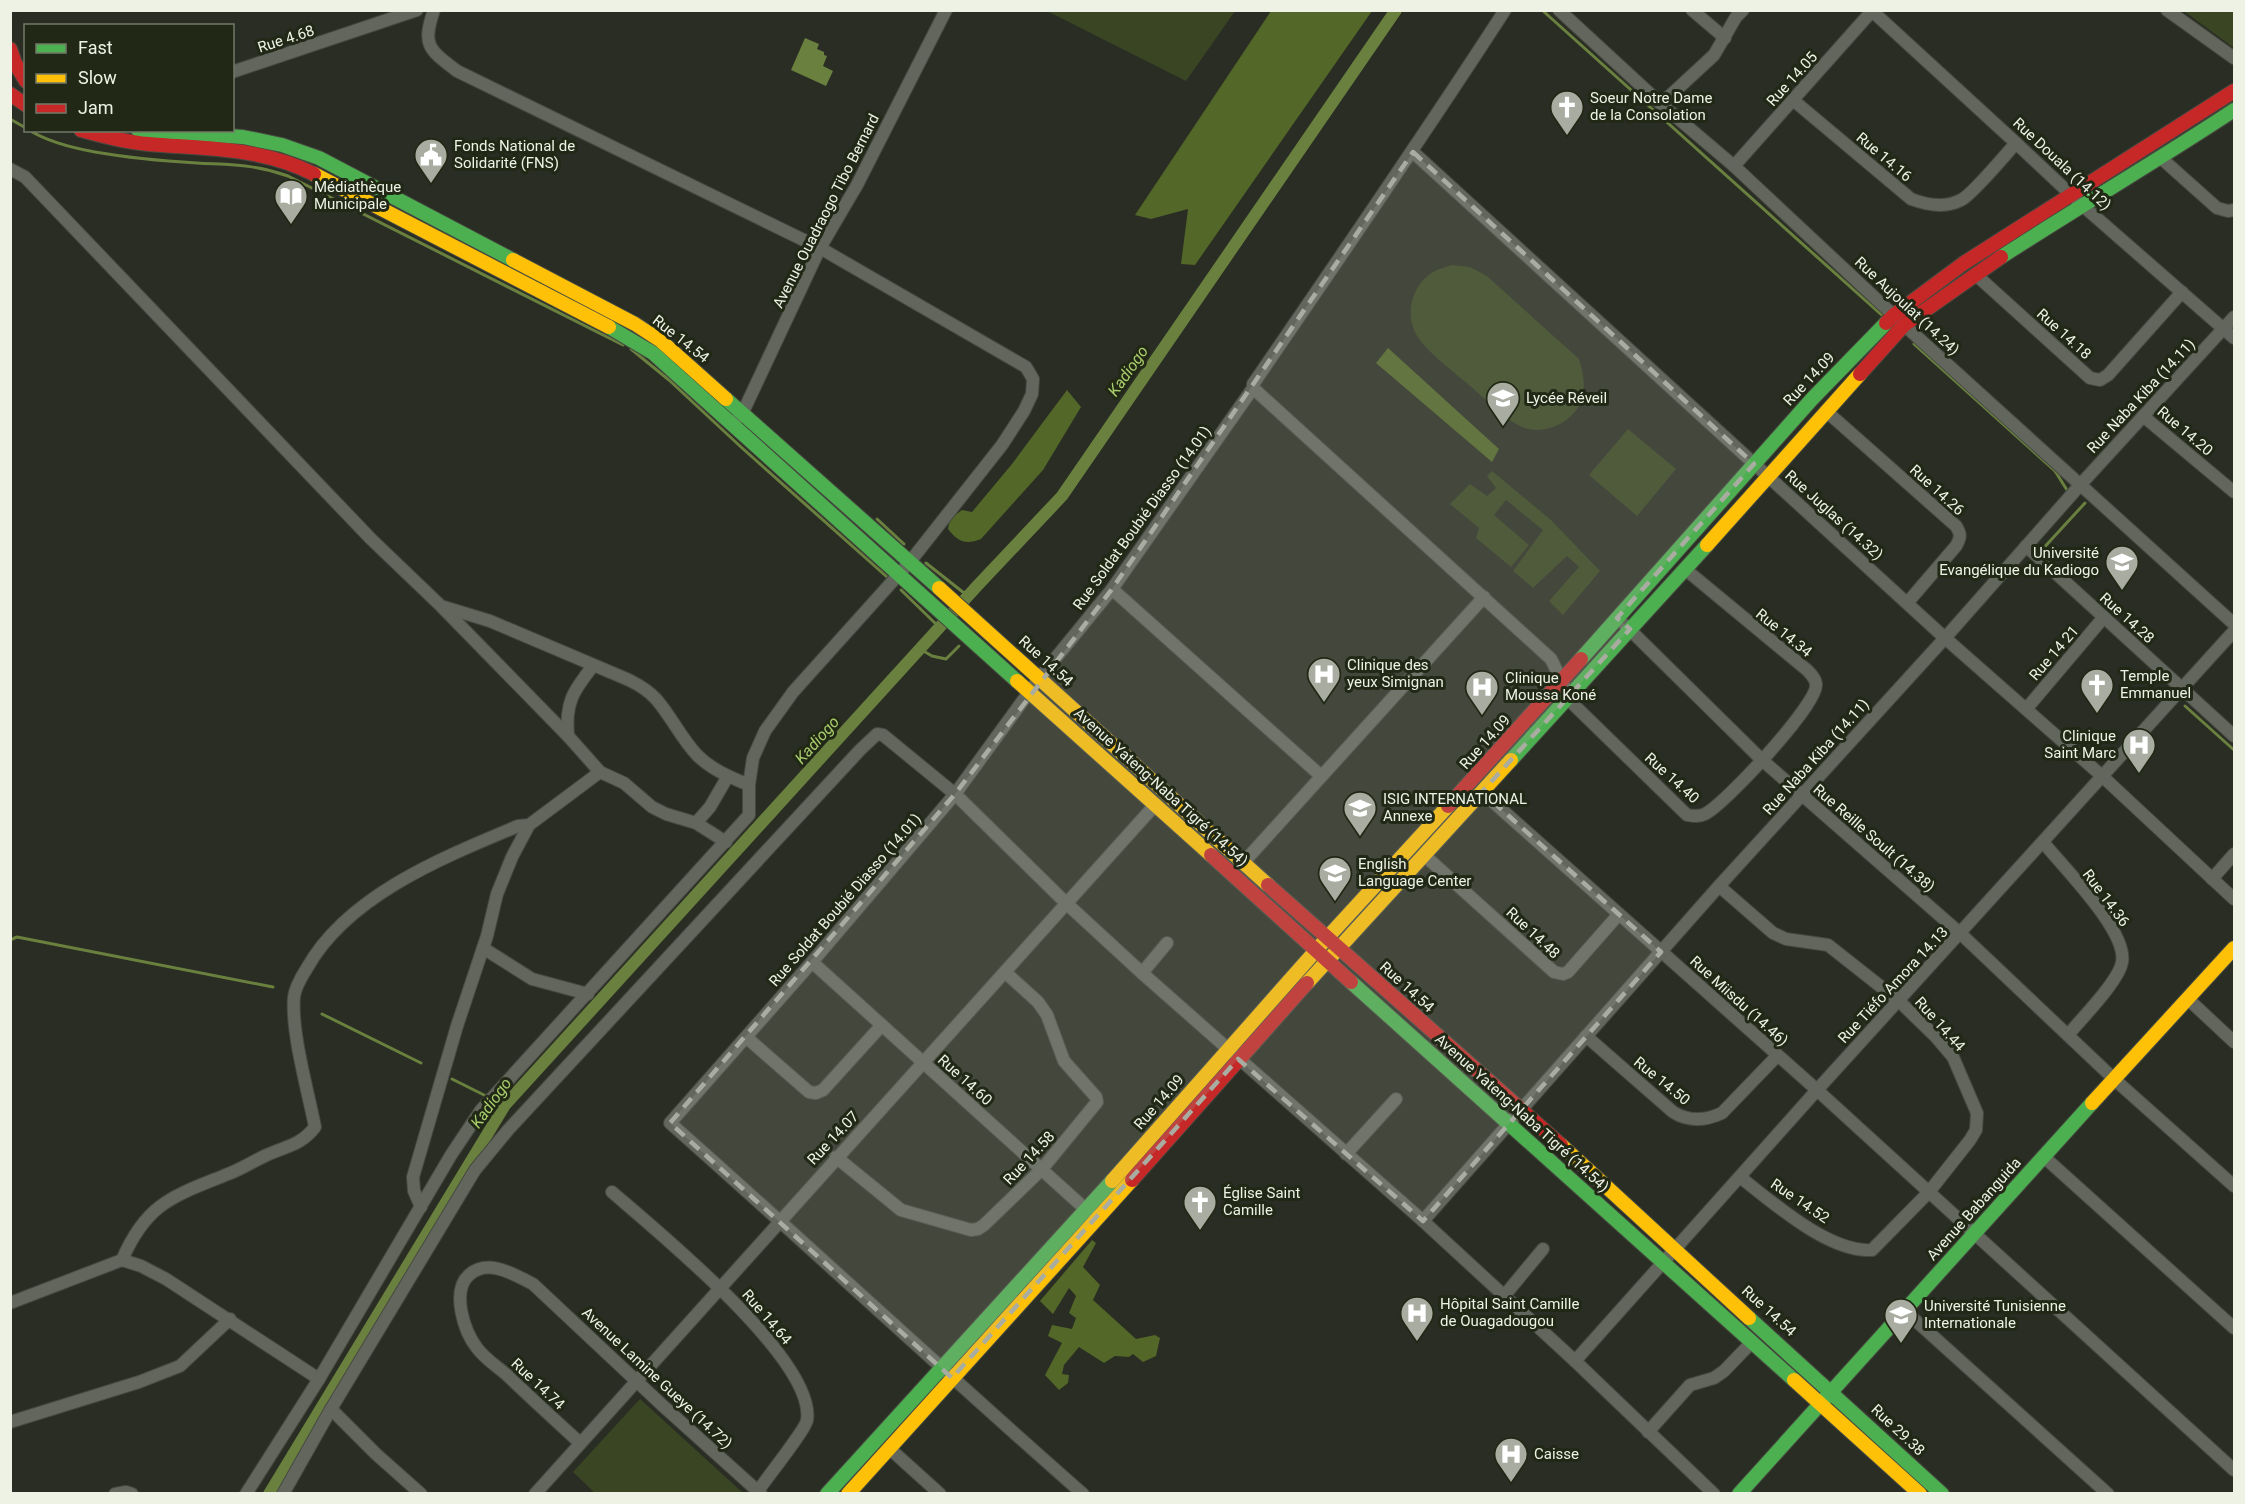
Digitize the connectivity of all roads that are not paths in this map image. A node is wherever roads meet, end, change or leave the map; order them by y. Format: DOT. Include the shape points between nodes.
graph roads {
  1 [pos="417,10"];
  2 [pos="434,10"];
  3 [pos="946,10"];
  4 [pos="1505,10"];
  5 [pos="1559,10"];
  6 [pos="1692,10"];
  7 [pos="2167,10"];
  8 [pos="1871,11"];
  9 [pos="1736,13"];
  10 [pos="1725,38"];
  11 [pos="10,49"];
  12 [pos="2235,58"];
  13 [pos="234,71"];
  14 [pos="10,77"];
  15 [pos="24,78"];
  16 [pos="24,88"];
  17 [pos="2235,91"];
  18 [pos="10,94"];
  19 [pos="1793,100"];
  20 [pos="24,104"];
  21 [pos="1661,104"];
  22 [pos="2235,110"];
  23 [pos="186,132"];
  24 [pos="109,134"];
  25 [pos="2016,143"];
  26 [pos="1413,152"];
  27 [pos="2161,158"];
  28 [pos="1734,166"];
  29 [pos="10,169"];
  30 [pos="2071,195"];
  31 [pos="2082,205"];
  32 [pos="2235,210"];
  33 [pos="820,248"];
  34 [pos="1975,274"];
  35 [pos="2182,292"];
  36 [pos="1894,315"];
  37 [pos="2235,317"];
  38 [pos="1904,325"];
  39 [pos="2225,328"];
  40 [pos="2235,338"];
  41 [pos="1253,388"];
  42 [pos="1826,411"];
  43 [pos="743,412"];
  44 [pos="2143,416"];
  45 [pos="732,424"];
  46 [pos="1755,464"];
  47 [pos="1769,476"];
  48 [pos="2081,484"];
  49 [pos="2235,492"];
  50 [pos="2026,546"];
  51 [pos="909,563"];
  52 [pos="1685,569"];
  53 [pos="899,573"];
  54 [pos="1112,589"];
  55 [pos="1484,597"];
  56 [pos="1908,602"];
  57 [pos="442,607"];
  58 [pos="2104,617"];
  59 [pos="1617,618"];
  60 [pos="2235,624"];
  61 [pos="961,629"];
  62 [pos="1630,629"];
  63 [pos="2235,631"];
  64 [pos="1945,638"];
  65 [pos="592,666"];
  66 [pos="1040,677"];
  67 [pos="1562,682"];
  68 [pos="2182,688"];
  69 [pos="1031,692"];
  70 [pos="1568,697"];
  71 [pos="2027,708"];
  72 [pos="568,736"];
  73 [pos="2235,736"];
  74 [pos="1762,760"];
  75 [pos="600,772"];
  76 [pos="1320,775"];
  77 [pos="728,776"];
  78 [pos="2102,776"];
  79 [pos="749,785"];
  80 [pos="1482,792"];
  81 [pos="955,794"];
  82 [pos="1801,795"];
  83 [pos="1155,805"];
  84 [pos="696,823"];
  85 [pos="530,825"];
  86 [pos="726,842"];
  87 [pos="2043,842"];
  88 [pos="2235,854"];
  89 [pos="1424,855"];
  90 [pos="1243,862"];
  91 [pos="2212,879"];
  92 [pos="1719,886"];
  93 [pos="2235,899"];
  94 [pos="1066,903"];
  95 [pos="1619,914"];
  96 [pos="1961,934"];
  97 [pos="1327,938"];
  98 [pos="1167,943"];
  99 [pos="483,948"];
  100 [pos="2235,948"];
  101 [pos="1339,949"];
  102 [pos="1317,950"];
  103 [pos="1661,952"];
  104 [pos="1328,961"];
  105 [pos="812,962"];
  106 [pos="1005,972"];
  107 [pos="1142,973"];
  108 [pos="588,994"];
  109 [pos="2188,999"];
  110 [pos="1899,1001"];
  111 [pos="882,1025"];
  112 [pos="2068,1035"];
  113 [pos="1586,1036"];
  114 [pos="746,1037"];
  115 [pos="2235,1041"];
  116 [pos="1232,1055"];
  117 [pos="1777,1056"];
  118 [pos="924,1063"];
  119 [pos="2114,1079"];
  120 [pos="1817,1090"];
  121 [pos="1396,1099"];
  122 [pos="1521,1110"];
  123 [pos="1509,1122"];
  124 [pos="1346,1154"];
  125 [pos="2043,1156"];
  126 [pos="836,1157"];
  127 [pos="1042,1169"];
  128 [pos="1740,1177"];
  129 [pos="2235,1186"];
  130 [pos="612,1192"];
  131 [pos="1929,1192"];
  132 [pos="421,1207"];
  133 [pos="1086,1209"];
  134 [pos="1097,1219"];
  135 [pos="780,1220"];
  136 [pos="1423,1221"];
  137 [pos="1975,1233"];
  138 [pos="1543,1249"];
  139 [pos="1676,1249"];
  140 [pos="122,1260"];
  141 [pos="1664,1262"];
  142 [pos="533,1284"];
  143 [pos="721,1287"];
  144 [pos="1504,1296"];
  145 [pos="10,1303"];
  146 [pos="1905,1311"];
  147 [pos="230,1319"];
  148 [pos="2235,1328"];
  149 [pos="1752,1342"];
  150 [pos="1575,1361"];
  151 [pos="946,1373"];
  152 [pos="319,1379"];
  153 [pos="635,1380"];
  154 [pos="1832,1391"];
  155 [pos="1820,1405"];
  156 [pos="331,1409"];
  157 [pos="10,1422"];
  158 [pos="1648,1432"];
  159 [pos="579,1443"];
  160 [pos="889,1448"];
  161 [pos="2235,1470"];
  162 [pos="759,1492"];
  163 [pos="115,1494"];
  164 [pos="132,1494"];
  165 [pos="246,1494"];
  166 [pos="283,1494"];
  167 [pos="421,1494"];
  168 [pos="535,1494"];
  169 [pos="827,1494"];
  170 [pos="848,1494"];
  171 [pos="940,1494"];
  172 [pos="1083,1494"];
  173 [pos="1713,1494"];
  174 [pos="1739,1494"];
  175 [pos="1920,1494"];
  176 [pos="1942,1494"];
  177 [pos="2108,1494"];
  1 -- 13 [label="street, Rue 4.68"];
  2 -- 33 [label="street" via="427,32 429,43 457,71"];
  3 -- 33 [label="street, Avenue Ouadraogo Tibo Bernard"];
  4 -- 26 [label="street, Rue Soldat Boubié Diasso (14.01)"];
  5 -- 21 [label="street, Rue Aujoulat (14.24)"];
  6 -- 10 [label="street"];
  7 -- 12 [label="street"];
  8 -- 19 [label="street, Rue 14.05"];
  8 -- 25 [label="street, Rue Douala (14.12)"];
  9 -- 10 [label="street"];
  10 -- 21 [label="street" via="1705,65"];
  11 -- 15 [label="street"];
  14 -- 16 [label="street"];
  17 -- 30 [label="street, Rue 14.09"];
  18 -- 20 [label="street"];
  19 -- 25 [label="street, Rue 14.16" via="1911,200 1924,204 1963,200"];
  19 -- 28 [label="street, Rue 14.05"];
  21 -- 28 [label="street, Rue Aujoulat (14.24)"];
  22 -- 27 [label="street, Rue 14.09"];
  23 -- 43 [label="street, Rue 14.54" via="243,137 319,158 642,329"];
  24 -- 45 [label="street, Rue 14.54" via="147,144 268,155 308,170 604,324 661,360"];
  25 -- 30 [label="street, Rue Douala (14.12)"];
  26 -- 41 [label="street, Rue Soldat Boubié Diasso (14.01)"];
  26 -- 46 [label="street, Rue Juglas (14.32)"];
  27 -- 31 [label="street, Rue 14.09"];
  27 -- 32 [label="street" via="2217,208"];
  28 -- 36 [label="street, Rue Aujoulat (14.24)"];
  29 -- 57 [label="street" via="25,177 371,539"];
  30 -- 31 [label="street, Rue Douala (14.12)"];
  30 -- 36 [label="street, Rue 14.09" via="1964,263"];
  31 -- 34 [label="street, Rue 14.09"];
  31 -- 35 [label="street, Rue Douala (14.12)"];
  33 -- 43 [label="street, Avenue Ouadraogo Tibo Bernard"];
  33 -- 51 [label="street" via="1026,368 1033,379 1028,403 1002,445"];
  34 -- 35 [label="street, Rue 14.18" via="2090,378 2100,380"];
  34 -- 38 [label="street, Rue 14.09"];
  35 -- 39 [label="street, Rue Douala (14.12)"];
  36 -- 38 [label="street, Rue Aujoulat (14.24)"];
  36 -- 46 [label="street, Rue 14.09"];
  37 -- 39 [label="street, Rue Naba Kiba (14.11)"];
  38 -- 42 [label="street, Rue 14.09"];
  38 -- 48 [label="street, Rue Aujoulat (14.24)"];
  39 -- 40 [label="street, Rue Douala (14.12)"];
  39 -- 44 [label="street, Rue Naba Kiba (14.11)"];
  41 -- 54 [label="street, Rue Soldat Boubié Diasso (14.01)"];
  41 -- 55 [label="street"];
  42 -- 47 [label="street, Rue 14.09"];
  42 -- 56 [label="street, Rue 14.26" via="1960,532 1956,546"];
  43 -- 45 [label="street, Avenue Ouadraogo Tibo Bernard"];
  43 -- 51 [label="street, Rue 14.54"];
  44 -- 48 [label="street, Rue Naba Kiba (14.11)"];
  44 -- 49 [label="street, Rue 14.20"];
  45 -- 53 [label="street, Rue 14.54"];
  46 -- 47 [label="street, Rue Juglas (14.32)"];
  46 -- 59 [label="street, Rue 14.09"];
  47 -- 52 [label="street, Rue 14.09"];
  47 -- 56 [label="street, Rue Juglas (14.32)"];
  48 -- 50 [label="street, Rue Naba Kiba (14.11)"];
  48 -- 60 [label="street, Rue Aujoulat (14.24)"];
  50 -- 58 [label="street, Rue 14.28"];
  50 -- 64 [label="street, Rue Naba Kiba (14.11)"];
  51 -- 53 [label="street"];
  51 -- 66 [label="street, Rue 14.54"];
  52 -- 62 [label="street, Rue 14.09"];
  52 -- 74 [label="street, Rue 14.34" via="1814,677 1816,686 1809,704"];
  53 -- 61 [label="street, Rue 14.54"];
  53 -- 79 [label="street" via="793,692 765,731 753,758"];
  54 -- 66 [label="street, Rue Soldat Boubié Diasso (14.01)"];
  54 -- 76 [label="street"];
  55 -- 67 [label="street" via="1551,659"];
  55 -- 76 [label="street"];
  56 -- 64 [label="street, Rue Juglas (14.32)"];
  57 -- 65 [label="street" via="490,621"];
  57 -- 72 [label="street"];
  58 -- 68 [label="street, Rue 14.28"];
  58 -- 71 [label="street, Rue 14 21"];
  59 -- 62 [label="street, Rue Reille Soult (14.38)"];
  59 -- 67 [label="street, Rue 14.09"];
  61 -- 69 [label="street, Avenue Yateng-Naba Tigré (14.54)"];
  62 -- 70 [label="street, Rue 14.09"];
  62 -- 74 [label="street, Rue Reille Soult (14.38)"];
  63 -- 68 [label="street, Rue Tiéfo Amora 14.13"];
  64 -- 71 [label="street, Rue Juglas (14.32)"];
  64 -- 82 [label="street, Rue Naba Kiba (14.11)"];
  65 -- 72 [label="street" via="572,696 566,715"];
  65 -- 77 [label="street" via="647,690 699,756"];
  66 -- 69 [label="street, Rue Soldat Boubié Diasso (14.01)"];
  66 -- 90 [label="street, Rue 14.54"];
  67 -- 70 [label="street"];
  67 -- 97 [label="street, Rue 14.09"];
  68 -- 73 [label="street, Rue 14.28"];
  68 -- 78 [label="street, Rue Tiéfo Amora 14.13"];
  69 -- 81 [label="street, Rue Soldat Boubié Diasso (14.01)"];
  69 -- 83 [label="street, Avenue Yateng-Naba Tigré (14.54)"];
  70 -- 74 [label="street, Rue 14.40" via="1687,815 1709,812"];
  70 -- 80 [label="street, Rue 14.09"];
  71 -- 78 [label="street, Rue Juglas (14.32)"];
  72 -- 75 [label="street"];
  74 -- 82 [label="street, Rue Reille Soult (14.38)"];
  75 -- 84 [label="street" via="624,783 652,807"];
  75 -- 85 [label="street"];
  76 -- 90 [label="street"];
  77 -- 79 [label="street"];
  77 -- 84 [label="street"];
  78 -- 87 [label="street, Rue Tiéfo Amora 14.13"];
  78 -- 91 [label="street, Rue Juglas (14.32)"];
  79 -- 86 [label="street" via="749,815"];
  80 -- 89 [label="street, Rue 14.09"];
  80 -- 95 [label="street, Rue Miisdu (14.46)"];
  81 -- 94 [label="street"];
  81 -- 105 [label="street, Rue Soldat Boubié Diasso (14.01)"];
  81 -- 156 [label="street" via="883,735 871,738 475,1170"];
  82 -- 92 [label="street, Rue Naba Kiba (14.11)"];
  82 -- 96 [label="street, Rue Reille Soult (14.38)"];
  83 -- 94 [label="street, Rue 14.07"];
  83 -- 102 [label="street, Avenue Yateng-Naba Tigré (14.54)"];
  84 -- 86 [label="street"];
  85 -- 99 [label="street" via="497,894"];
  85 -- 140 [label="street" via="518,826 425,866 329,935 302,976 293,1013 315,1127 306,1138 187,1190 156,1208 142,1223"];
  86 -- 108 [label="street"];
  87 -- 96 [label="street, Rue Tiéfo Amora 14.13"];
  87 -- 112 [label="street, Rue 14.36" via="2112,927 2122,953 2116,975"];
  88 -- 91 [label="street"];
  89 -- 95 [label="street, Rue 14.48" via="1554,972 1568,972"];
  89 -- 101 [label="street, Rue 14.09"];
  90 -- 97 [label="street, Rue 14.54"];
  91 -- 93 [label="street, Rue Juglas (14.32)"];
  92 -- 103 [label="street, Rue Naba Kiba (14.11)"];
  92 -- 110 [label="street, Rue 14.44" via="1773,933 1786,939 1828,945"];
  94 -- 106 [label="street, Rue 14.07"];
  94 -- 107 [label="street"];
  95 -- 103 [label="street, Rue Miisdu (14.46)"];
  96 -- 110 [label="street, Rue Tiéfo Amora 14.13"];
  96 -- 112 [label="street, Rue Reille Soult (14.38)"];
  97 -- 101 [label="street, Rue 14.54"];
  97 -- 102 [label="street, Rue 14.09"];
  98 -- 107 [label="street"];
  99 -- 108 [label="street" via="532,979"];
  99 -- 132 [label="street" via="413,1177"];
  100 -- 109 [label="street, Avenue Babanguida"];
  101 -- 104 [label="street, Rue 14.09"];
  101 -- 122 [label="street, Rue 14.54"];
  102 -- 104 [label="street, Avenue Yateng-Naba Tigré (14.54)"];
  102 -- 116 [label="street, Rue 14.09"];
  103 -- 113 [label="street, Rue Naba Kiba (14.11)"];
  103 -- 117 [label="street, Rue Miisdu (14.46)"];
  104 -- 116 [label="street, Rue 14.09"];
  104 -- 123 [label="street, Avenue Yateng-Naba Tigré (14.54)"];
  105 -- 111 [label="street, Rue 14.60"];
  105 -- 114 [label="street, Rue Soldat Boubié Diasso (14.01)"];
  106 -- 118 [label="street, Rue 14.07"];
  106 -- 127 [label="street, Rue 14.58" via="1038,1002 1064,1061 1097,1102"];
  107 -- 116 [label="street"];
  108 -- 132 [label="street" via="481,1110"];
  109 -- 115 [label="street"];
  109 -- 119 [label="street, Avenue Babanguida"];
  110 -- 120 [label="street, Rue Tiéfo Amora 14.13"];
  110 -- 131 [label="street, Rue 14.44" via="1953,1057 1977,1113 1976,1130 1970,1140"];
  111 -- 114 [label="street" via="816,1093 809,1092"];
  111 -- 118 [label="street, Rue 14.60"];
  112 -- 119 [label="street, Rue Reille Soult (14.38)"];
  113 -- 117 [label="street, Rue 14.50" via="1673,1112 1698,1120 1722,1113"];
  113 -- 122 [label="street, Rue Naba Kiba (14.11)"];
  114 -- 135 [label="street, Rue Soldat Boubié Diasso (14.01)" via="670,1123"];
  116 -- 124 [label="street"];
  116 -- 133 [label="street, Rue 14.09"];
  116 -- 134 [label="street, Rue 14.09"];
  117 -- 120 [label="street, Rue Miisdu (14.46)"];
  118 -- 126 [label="street, Rue 14.07"];
  118 -- 127 [label="street, Rue 14.60"];
  119 -- 125 [label="street, Avenue Babanguida"];
  119 -- 129 [label="street, Rue Reille Soult (14.38)"];
  120 -- 128 [label="street, Rue Tiéfo Amora 14.13"];
  120 -- 131 [label="street, Rue Miisdu (14.46)"];
  121 -- 124 [label="street"];
  122 -- 123 [label="street, Rue Naba Kiba (14.11)"];
  122 -- 139 [label="street, Rue 14.54"];
  123 -- 136 [label="street, Rue Naba Kiba (14.11)"];
  123 -- 141 [label="street, Avenue Yateng-Naba Tigré (14.54)"];
  124 -- 136 [label="street"];
  125 -- 137 [label="street, Avenue Babanguida"];
  125 -- 148 [label="street"];
  126 -- 127 [label="street, Rue 14.58" via="901,1210 971,1230 984,1225"];
  126 -- 135 [label="street, Rue 14.07"];
  127 -- 133 [label="street, Rue 14.60"];
  128 -- 131 [label="street, Rue 14.52" via="1803,1225 1864,1250 1878,1246"];
  128 -- 139 [label="street, Rue Tiéfo Amora 14.13"];
  130 -- 143 [label="street, Rue 14.64"];
  131 -- 137 [label="street, Rue Miisdu (14.46)"];
  132 -- 152 [label="street"];
  133 -- 134 [label="street, Rue 14.60"];
  133 -- 151 [label="street, Rue 14.09"];
  134 -- 151 [label="street, Rue 14.09"];
  135 -- 143 [label="street, Rue 14.07"];
  135 -- 151 [label="street"];
  136 -- 144 [label="street"];
  137 -- 146 [label="street, Avenue Babanguida"];
  137 -- 161 [label="street, Rue Miisdu (14.46)"];
  138 -- 144 [label="street"];
  139 -- 141 [label="street, Rue Tiéfo Amora 14.13"];
  139 -- 154 [label="street, Rue 14.54"];
  140 -- 145 [label="street"];
  140 -- 147 [label="street" via="166,1279"];
  141 -- 149 [label="street, Avenue Yateng-Naba Tigré (14.54)"];
  141 -- 150 [label="street, Rue Tiéfo Amora 14.13"];
  142 -- 153 [label="street, Avenue Lamine Gueye (14.72)"];
  142 -- 159 [label="street, Rue 14.74" via="496,1268 480,1268 467,1276 463,1284 459,1300 465,1325 476,1348"];
  143 -- 153 [label="street, Rue 14.07"];
  143 -- 162 [label="street, Rue 14.64" via="789,1366 801,1385 807,1409 807,1423"];
  144 -- 150 [label="street"];
  146 -- 154 [label="street, Avenue Babanguida"];
  146 -- 177 [label="street"];
  147 -- 152 [label="street"];
  147 -- 157 [label="street" via="180,1366"];
  149 -- 155 [label="street, Avenue Yateng-Naba Tigré (14.54)"];
  149 -- 158 [label="street" via="1714,1378 1690,1385"];
  150 -- 158 [label="street"];
  151 -- 160 [label="street, Rue 14.09"];
  151 -- 169 [label="street, Rue 14.09"];
  151 -- 172 [label="street"];
  152 -- 165 [label="street"];
  153 -- 159 [label="street, Rue 14.07"];
  153 -- 162 [label="street, Avenue Lamine Gueye (14.72)"];
  154 -- 155 [label="street, Avenue Babanguida"];
  154 -- 176 [label="street, Rue 29.38"];
  155 -- 174 [label="street, Avenue Babanguida"];
  155 -- 175 [label="street"];
  156 -- 166 [label="street"];
  156 -- 167 [label="street"];
  158 -- 173 [label="street"];
  159 -- 168 [label="street, Rue 14.07"];
  160 -- 170 [label="street, Rue 14.09"];
  160 -- 171 [label="street"];
  163 -- 164 [label="street"];
}
